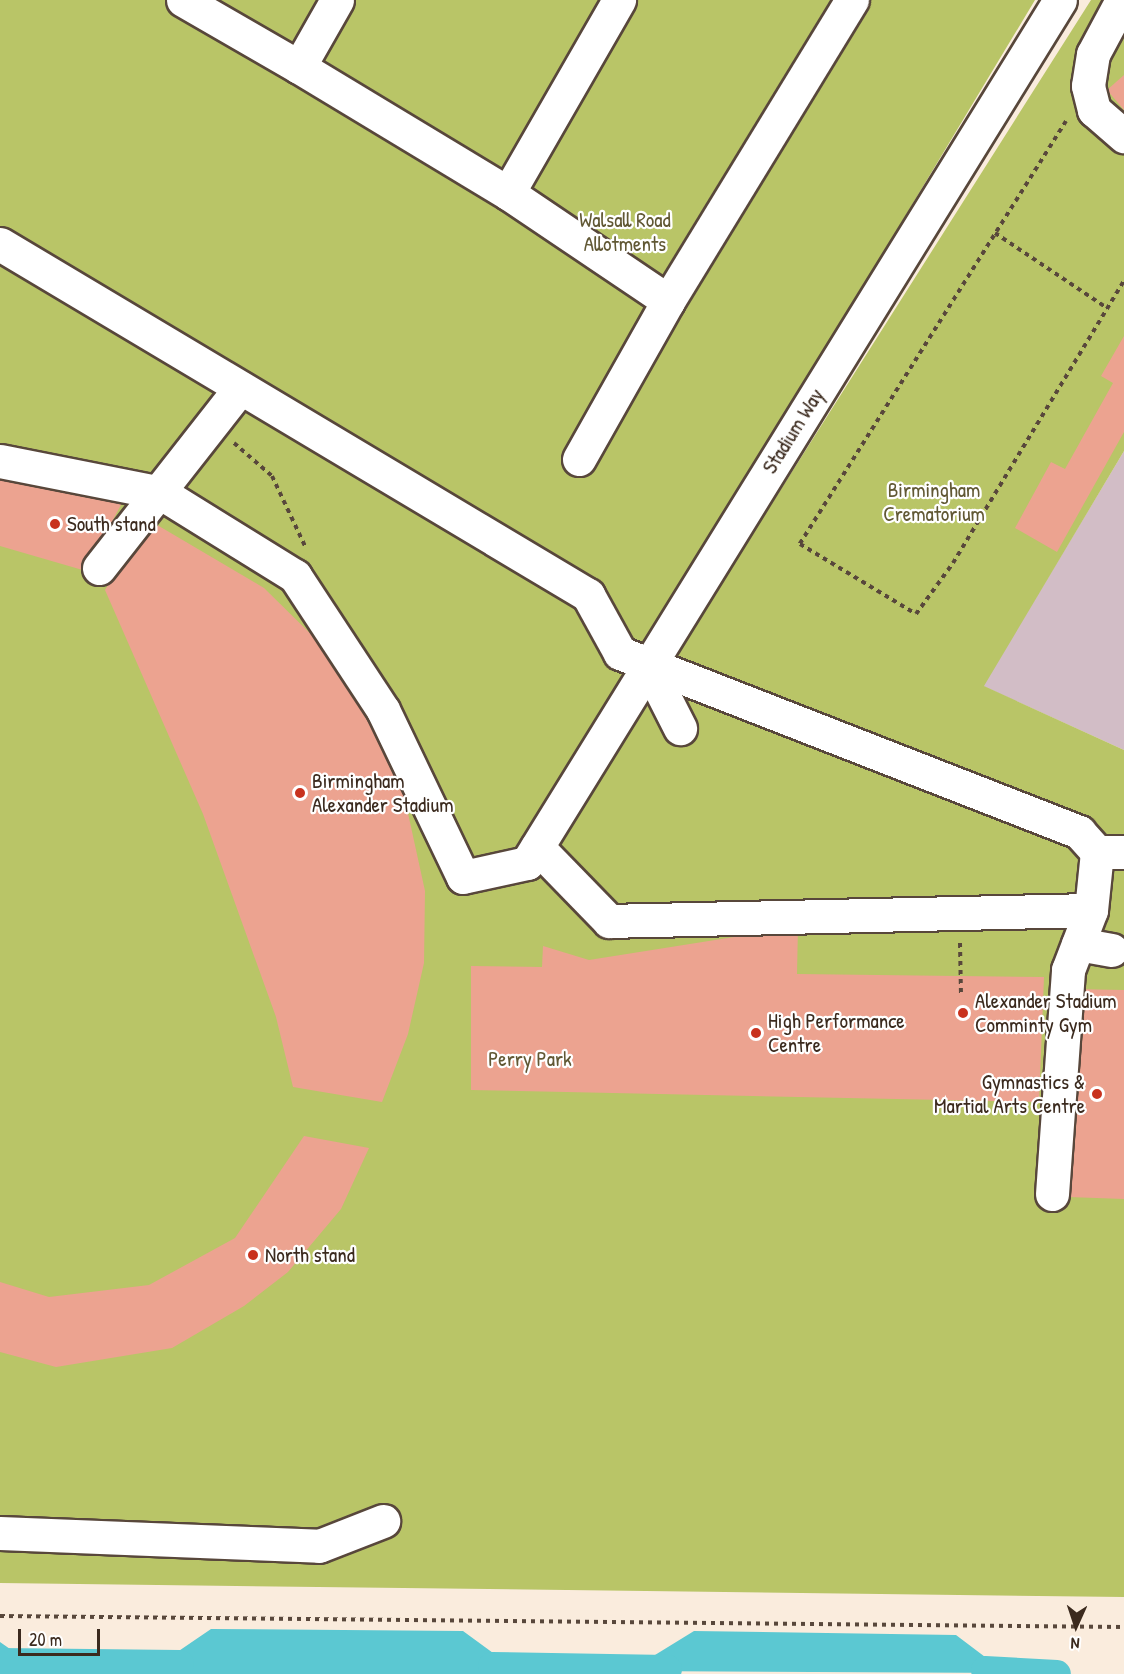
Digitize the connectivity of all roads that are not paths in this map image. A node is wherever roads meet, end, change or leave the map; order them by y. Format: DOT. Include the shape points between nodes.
graph roads {
  1 [pos="183,0"];
  2 [pos="338,0"];
  3 [pos="619,0"];
  4 [pos="852,0"];
  5 [pos="1060,0"];
  6 [pos="1122,0"];
  7 [pos="299,67"];
  8 [pos="1124,136"];
  9 [pos="508,193"];
  10 [pos="0,244"];
  11 [pos="668,301"];
  12 [pos="240,388"];
  13 [pos="579,459"];
  14 [pos="0,461"];
  15 [pos="161,493"];
  16 [pos="99,568"];
  17 [pos="648,665"];
  18 [pos="680,728"];
  19 [pos="1110,852"];
  20 [pos="532,855"];
  21 [pos="1091,910"];
  22 [pos="1078,944"];
  23 [pos="1111,950"];
  24 [pos="1052,1194"];
  25 [pos="383,1521"];
  26 [pos="0,1533"];
  1 -- 7 [label="street"];
  2 -- 7 [label="street"];
  3 -- 9 [label="street"];
  4 -- 11 [label="street"];
  5 -- 17 [label="street, Stadium Way"];
  6 -- 8 [label="street" via="1093,54 1088,86 1094,110"];
  7 -- 9 [label="street"];
  9 -- 11 [label="street"];
  10 -- 12 [label="street"];
  11 -- 13 [label="street"];
  12 -- 15 [label="street"];
  12 -- 17 [label="street" via="588,596 620,653"];
  14 -- 15 [label="street"];
  15 -- 16 [label="street"];
  15 -- 20 [label="street" via="295,576 382,710 463,877"];
  17 -- 18 [label="street"];
  17 -- 19 [label="street" via="1079,832"];
  17 -- 20 [label="street, Stadium Way"];
  19 -- 21 [label="street"];
  20 -- 21 [label="street" via="609,921"];
  21 -- 22 [label="street"];
  22 -- 23 [label="street"];
  22 -- 24 [label="street" via="1068,970"];
  25 -- 26 [label="street" via="319,1546"];
}
